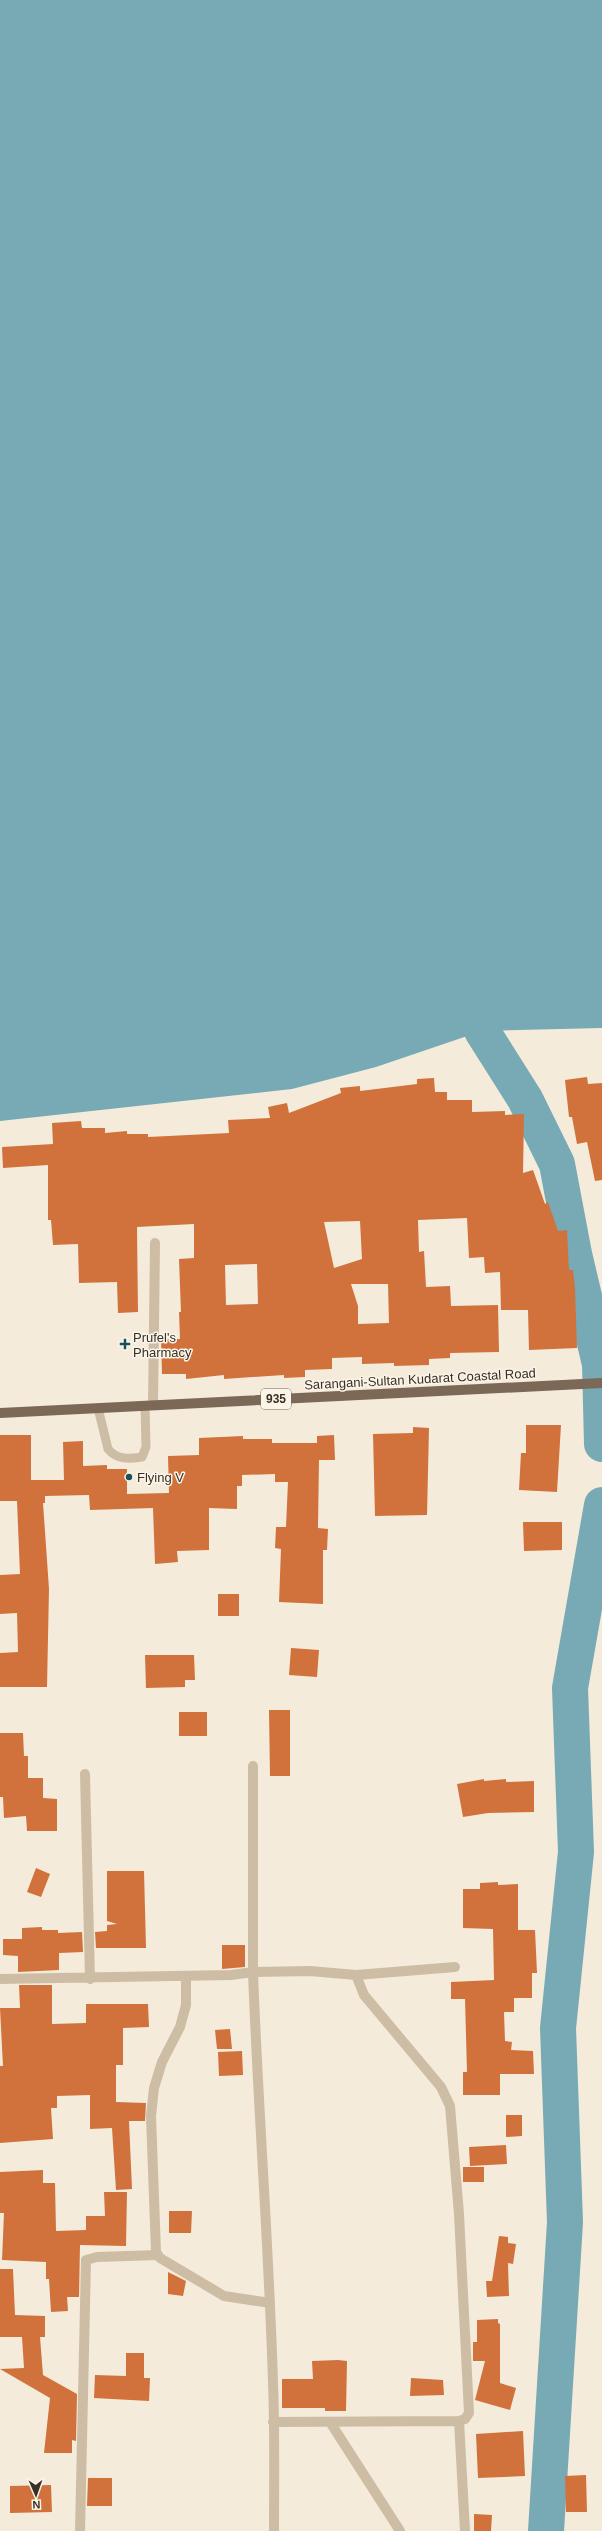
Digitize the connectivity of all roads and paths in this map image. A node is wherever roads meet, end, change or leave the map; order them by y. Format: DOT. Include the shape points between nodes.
graph roads {
  1 [pos="155,1243"];
  2 [pos="602,1383"];
  3 [pos="149,1406"];
  4 [pos="98,1408"];
  5 [pos="0,1413"];
  6 [pos="253,1766"];
  7 [pos="85,1774"];
  8 [pos="455,1967"];
  9 [pos="253,1972"];
  10 [pos="356,1975"];
  11 [pos="186,1976"];
  12 [pos="0,1979"];
  13 [pos="90,1979"];
  14 [pos="158,2255"];
  15 [pos="270,2303"];
  16 [pos="459,2421"];
  17 [pos="273,2422"];
  18 [pos="330,2422"];
  19 [pos="80,2531"];
  20 [pos="274,2531"];
  21 [pos="400,2531"];
  22 [pos="465,2531"];
  1 -- 3 [label="street"];
  2 -- 3 [label="main road, Sarangani-Sultan Kudarat Coastal Road / 935"];
  3 -- 4 [label="main road, Sarangani-Sultan Kudarat Coastal Road / 935"];
  3 -- 4 [label="lane" via="146,1447 142,1457 129,1459 113,1455 108,1450"];
  4 -- 5 [label="main road, Sarangani-Sultan Kudarat Coastal Road / 935"];
  6 -- 9 [label="street"];
  7 -- 13 [label="street"];
  8 -- 10 [label="street"];
  9 -- 10 [label="street" via="305,1970"];
  9 -- 11 [label="street"];
  9 -- 15 [label="street" via="258,2111"];
  10 -- 16 [label="street" via="364,1994 441,2087 450,2106 470,2401 469,2413 465,2419"];
  11 -- 13 [label="street"];
  11 -- 14 [label="street" via="186,2005 180,2027 162,2062 154,2088 151,2116 154,2243"];
  12 -- 13 [label="street"];
  14 -- 15 [label="street" via="224,2296"];
  14 -- 19 [label="street" via="97,2257 86,2260"];
  15 -- 17 [label="street"];
  16 -- 18 [label="street"];
  16 -- 22 [label="street"];
  17 -- 18 [label="street"];
  17 -- 20 [label="street"];
  18 -- 21 [label="street"];
}
